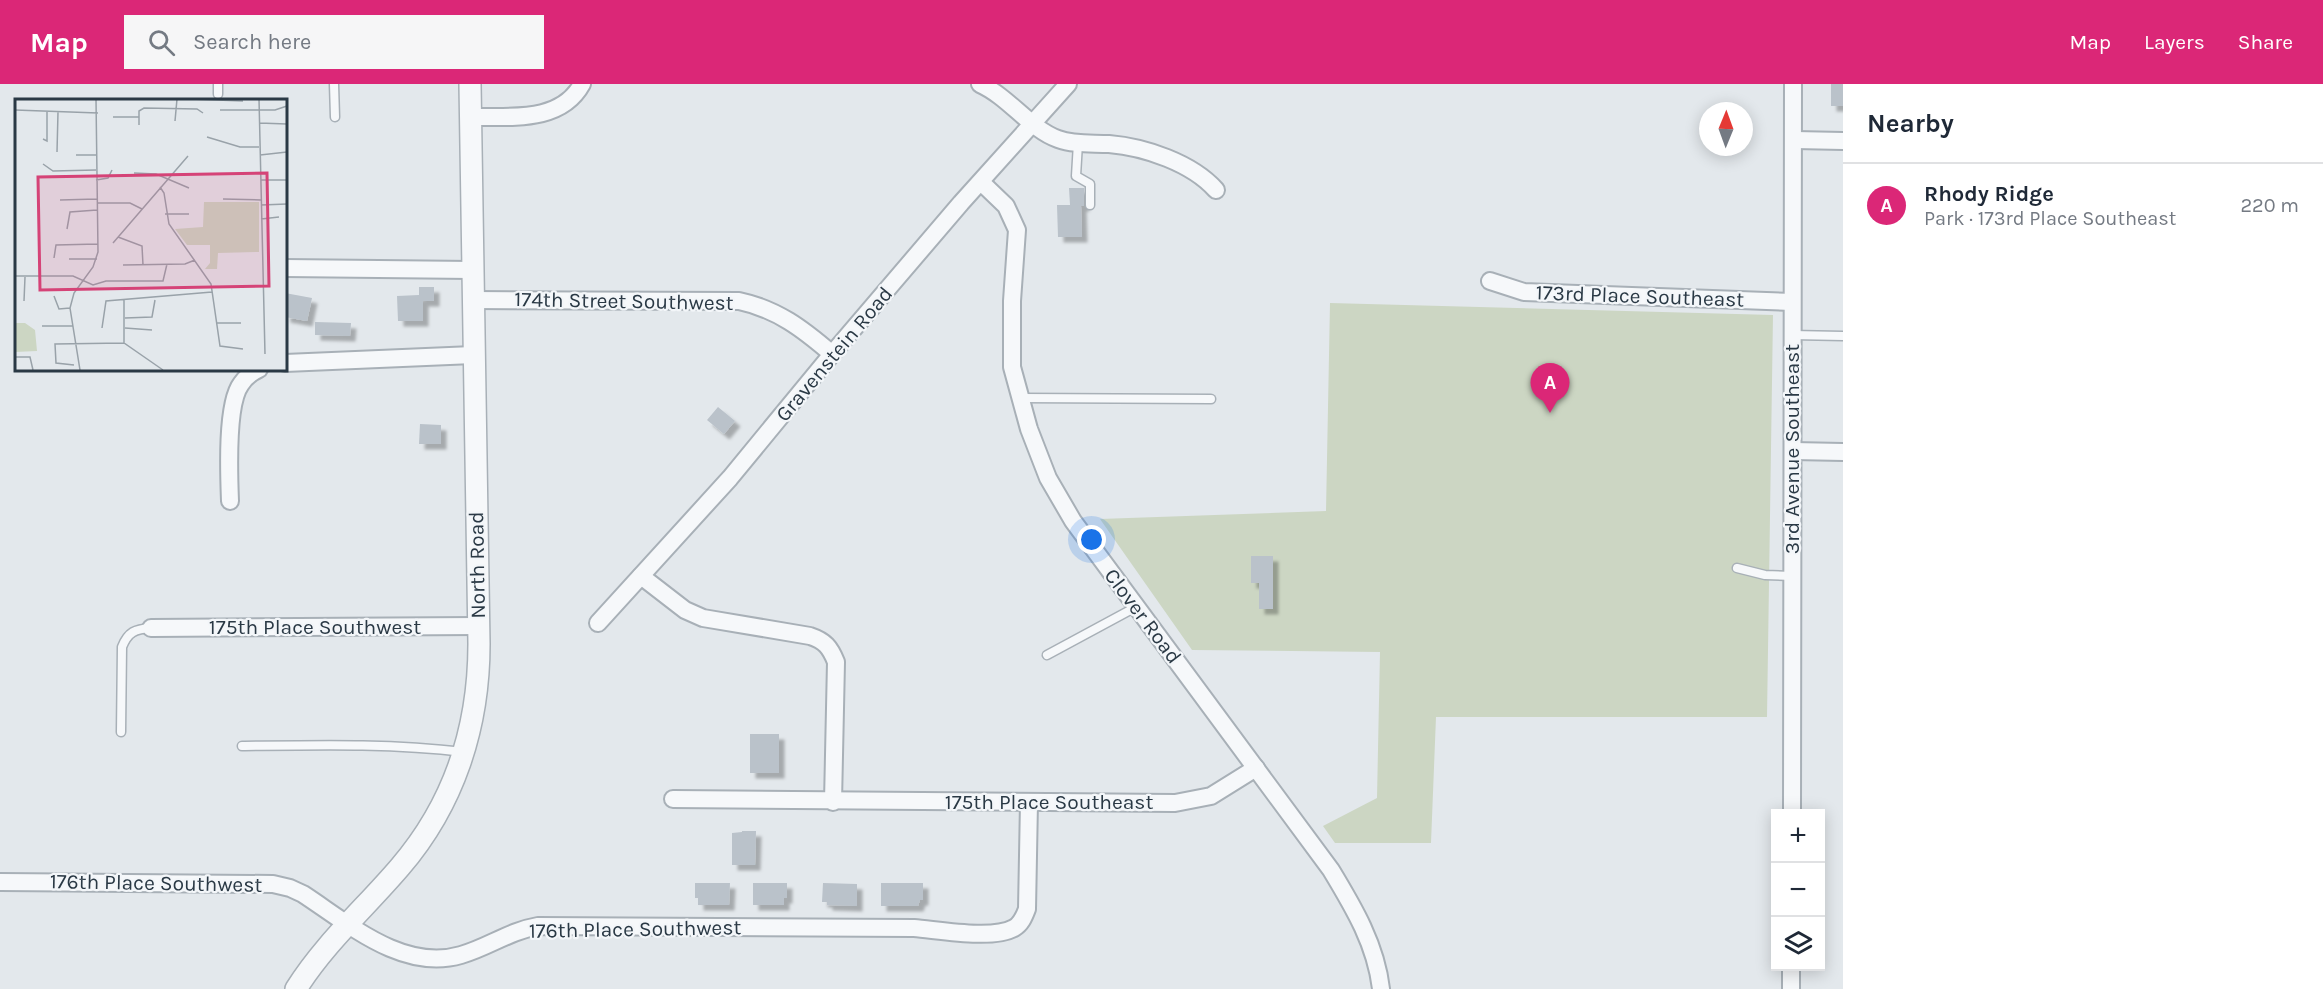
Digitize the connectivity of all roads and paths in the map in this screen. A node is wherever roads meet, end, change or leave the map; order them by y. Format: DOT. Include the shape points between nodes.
graph roads {
  1 [pos="218,84"];
  2 [pos="334,84"];
  3 [pos="470,84"];
  4 [pos="582,84"];
  5 [pos="980,84"];
  6 [pos="1068,84"];
  7 [pos="1793,84"];
  8 [pos="218,94"];
  9 [pos="335,117"];
  10 [pos="470,117"];
  11 [pos="1033,123"];
  12 [pos="1795,140"];
  13 [pos="1843,141"];
  14 [pos="1078,143"];
  15 [pos="981,182"];
  16 [pos="1216,190"];
  17 [pos="1090,205"];
  18 [pos="286,268"];
  19 [pos="472,270"];
  20 [pos="1490,281"];
  21 [pos="473,300"];
  22 [pos="1792,302"];
  23 [pos="1792,335"];
  24 [pos="1843,336"];
  25 [pos="832,354"];
  26 [pos="473,355"];
  27 [pos="286,363"];
  28 [pos="258,370"];
  29 [pos="1021,398"];
  30 [pos="1211,399"];
  31 [pos="1793,451"];
  32 [pos="1843,452"];
  33 [pos="230,501"];
  34 [pos="1737,568"];
  35 [pos="641,576"];
  36 [pos="1792,576"];
  37 [pos="1136,607"];
  38 [pos="598,623"];
  39 [pos="479,626"];
  40 [pos="151,628"];
  41 [pos="1047,655"];
  42 [pos="121,732"];
  43 [pos="242,746"];
  44 [pos="464,752"];
  45 [pos="1256,768"];
  46 [pos="673,799"];
  47 [pos="833,802"];
  48 [pos="1029,802"];
  49 [pos="1792,809"];
  50 [pos="0,882"];
  51 [pos="348,923"];
  52 [pos="1791,971"];
  53 [pos="296,989"];
  54 [pos="1382,989"];
  55 [pos="1791,989"];
  1 -- 8 [label="lane"];
  2 -- 9 [label="lane"];
  3 -- 10 [label="street, North Road"];
  4 -- 10 [label="street" via="565,104 537,115"];
  5 -- 11 [label="street"];
  6 -- 11 [label="street, Gravenstein Road"];
  7 -- 12 [label="street, 3rd Avenue Southeast"];
  10 -- 19 [label="street, North Road"];
  11 -- 14 [label="street" via="1060,140"];
  11 -- 15 [label="street, Gravenstein Road"];
  12 -- 13 [label="street"];
  12 -- 22 [label="street, 3rd Avenue Southeast"];
  14 -- 16 [label="street" via="1140,150 1190,168"];
  14 -- 17 [label="lane" via="1076,176 1089,184"];
  15 -- 25 [label="street, Gravenstein Road"];
  15 -- 29 [label="street, Clover Road" via="1006,206 1017,230 1011,300 1012,367"];
  18 -- 19 [label="street"];
  19 -- 21 [label="street, North Road"];
  20 -- 22 [label="street, 173rd Place Southeast" via="1524,292"];
  21 -- 25 [label="street, 174th Street Southwest" via="739,301 790,320"];
  21 -- 26 [label="street, North Road"];
  22 -- 23 [label="street, 3rd Avenue Southeast"];
  23 -- 24 [label="lane"];
  23 -- 31 [label="street, 3rd Avenue Southeast"];
  25 -- 35 [label="street, Gravenstein Road" via="730,478"];
  26 -- 27 [label="street"];
  26 -- 39 [label="street, North Road"];
  28 -- 33 [label="street" via="240,385 234,405 228,463"];
  29 -- 30 [label="lane"];
  29 -- 37 [label="street, Clover Road" via="1048,478 1072,522"];
  31 -- 32 [label="street"];
  31 -- 36 [label="street, 3rd Avenue Southeast"];
  34 -- 36 [label="lane"];
  35 -- 38 [label="street, Gravenstein Road"];
  35 -- 47 [label="street" via="685,610 703,618 810,636 823,640 831,649 836,662"];
  36 -- 49 [label="street, 3rd Avenue Southeast"];
  37 -- 41 [label="lane"];
  37 -- 45 [label="street, Clover Road"];
  39 -- 40 [label="street, 175th Place Southwest"];
  39 -- 44 [label="street, North Road" via="477,692"];
  40 -- 42 [label="lane" via="133,631 122,647"];
  43 -- 44 [label="lane" via="433,748"];
  44 -- 51 [label="street, North Road" via="449,793 416,847"];
  45 -- 48 [label="street, 175th Place Southeast" via="1211,796 1194,801"];
  45 -- 54 [label="street, Clover Road" via="1331,870 1359,916 1379,969"];
  46 -- 47 [label="street"];
  47 -- 48 [label="street, 175th Place Southeast"];
  48 -- 51 [label="street, 176th Place Southwest" via="1027,909 1014,928 996,933 914,928 538,926 520,929 459,956 428,958 398,952"];
  50 -- 51 [label="street, 176th Place Southwest" via="273,884 303,894"];
  51 -- 53 [label="street, North Road"];
  52 -- 55 [label="street"];
}
